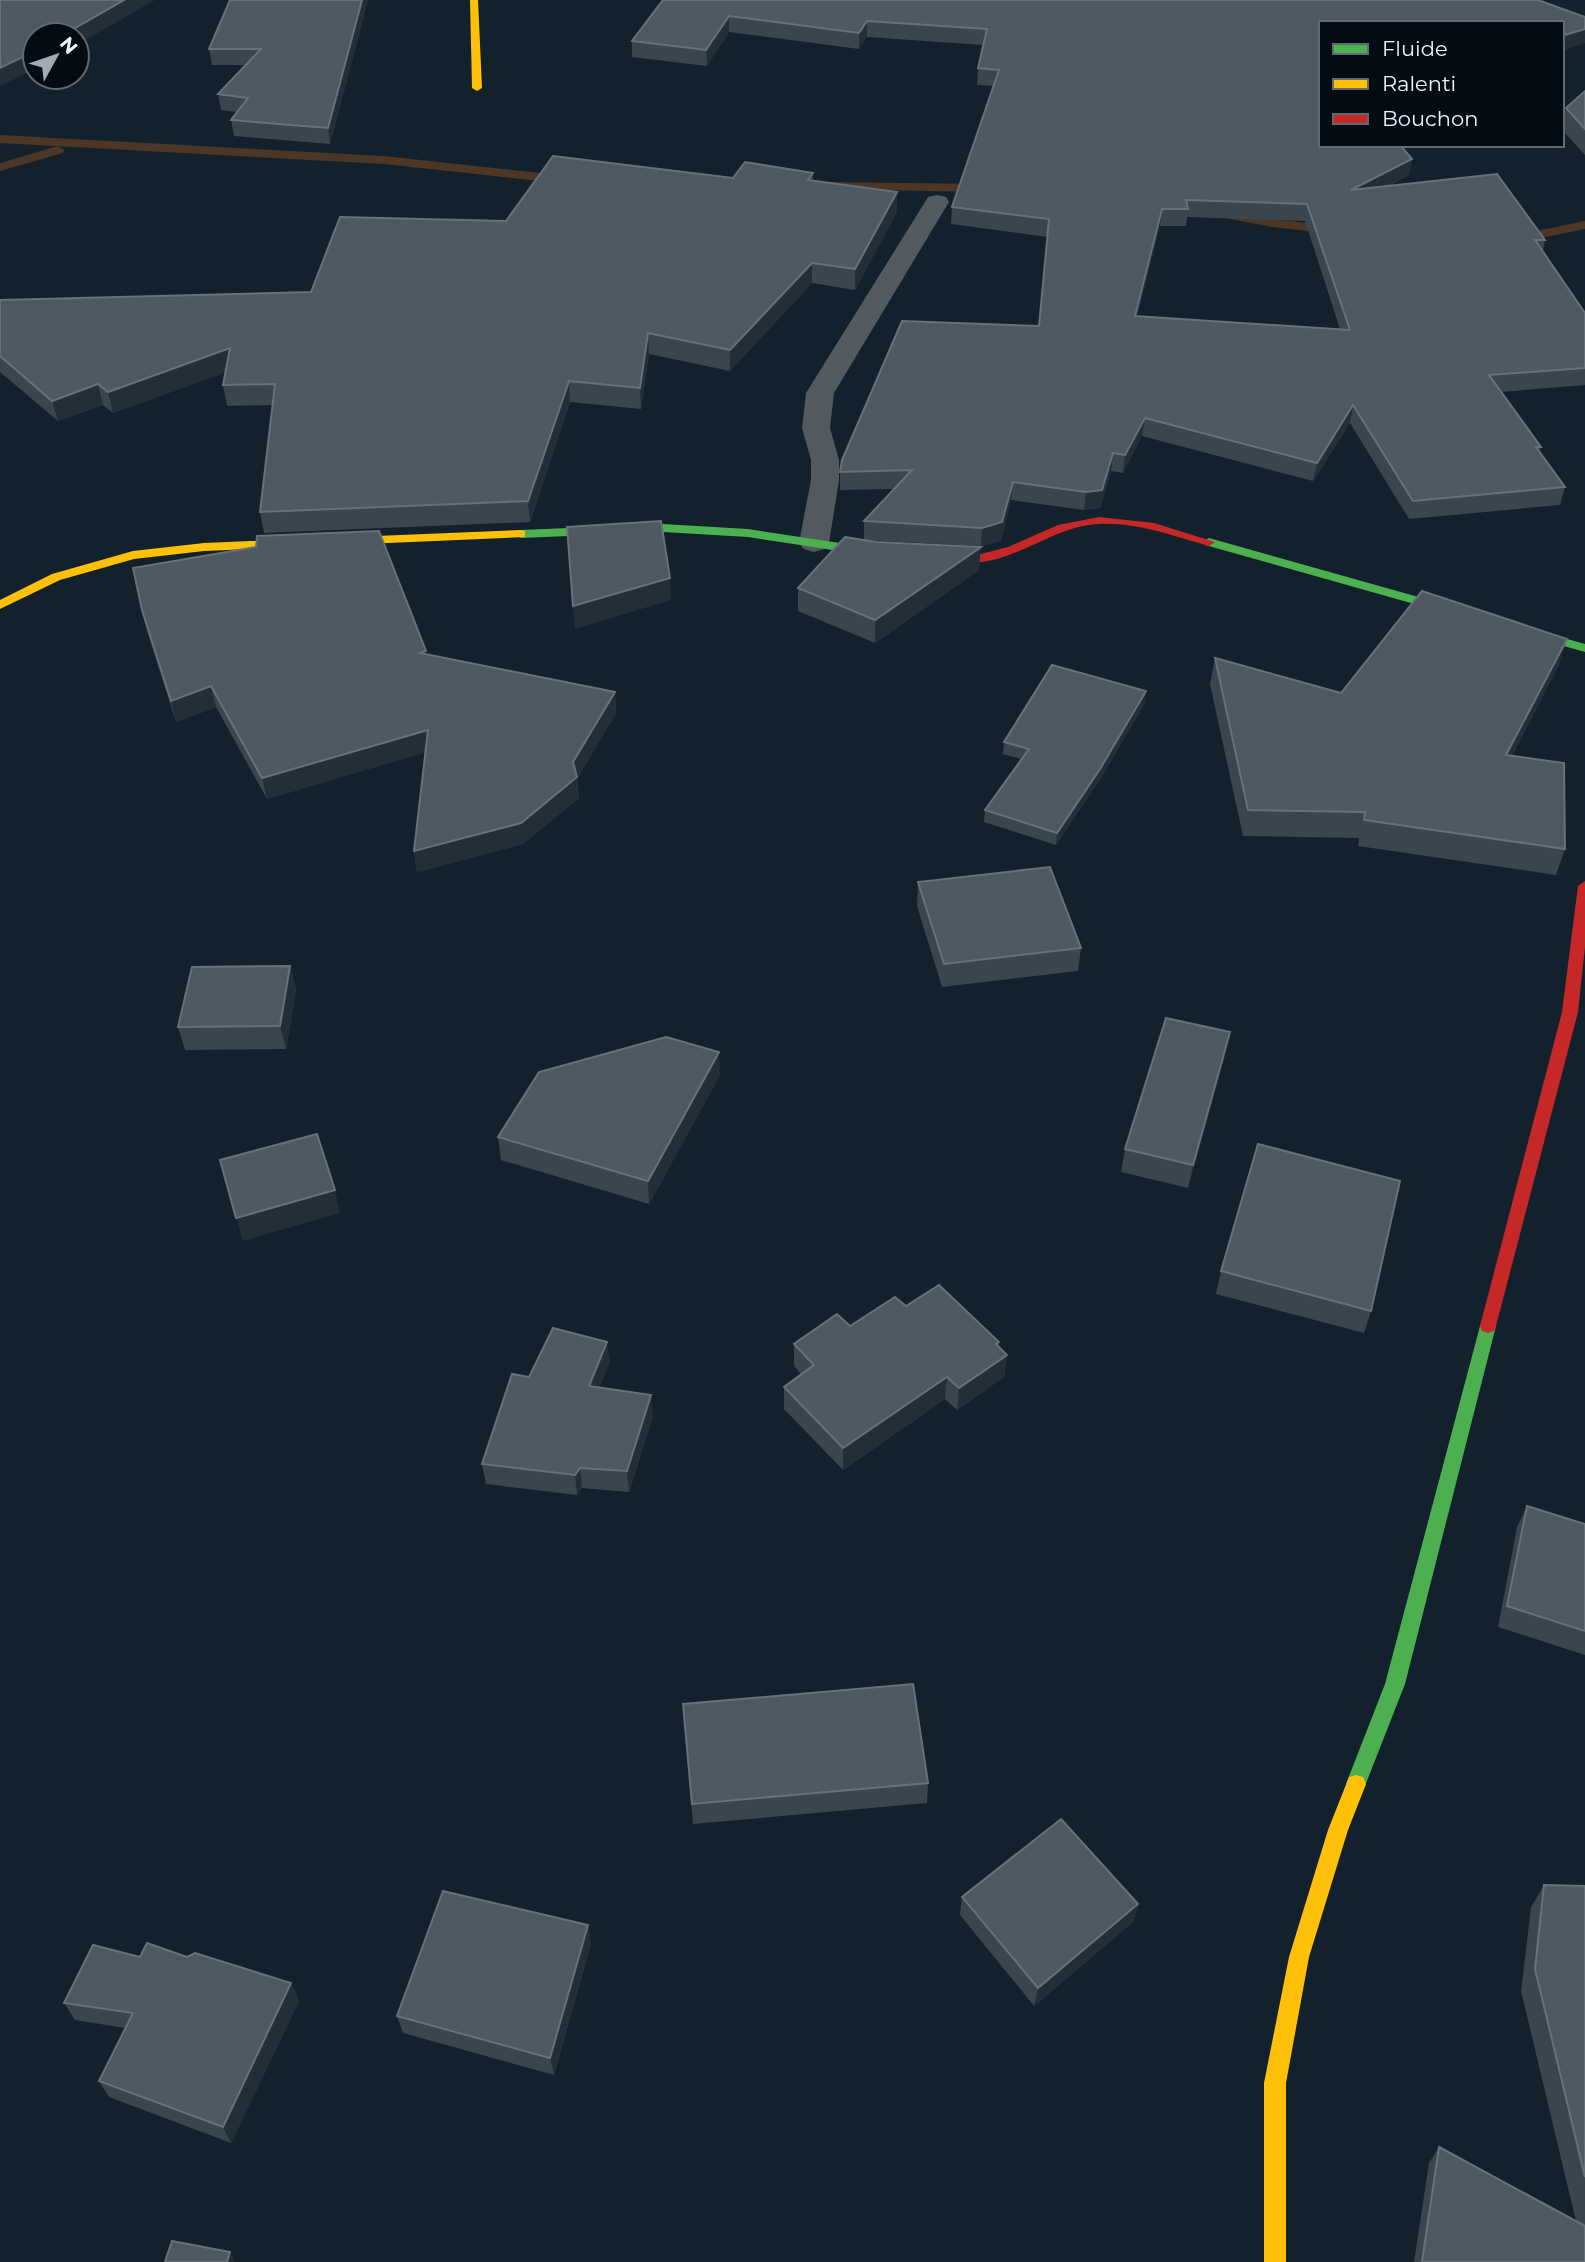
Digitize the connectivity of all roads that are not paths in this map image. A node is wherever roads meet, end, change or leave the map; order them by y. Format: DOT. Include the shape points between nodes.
graph roads {
  1 [pos="474,0"];
  2 [pos="477,88"];
  3 [pos="937,202"];
  4 [pos="814,543"];
  5 [pos="0,605"];
  6 [pos="1585,648"];
  7 [pos="1585,886"];
  8 [pos="1275,2262"];
  1 -- 2 [label="street"];
  3 -- 4 [label="street" via="820,393 816,428 825,480"];
  4 -- 5 [label="street" via="663,528 204,547 133,555 56,577"];
  4 -- 6 [label="street" via="875,553 981,558 1063,527 1125,520"];
  7 -- 8 [label="street" via="1570,1012 1395,1684 1338,1830 1299,1957 1275,2083"];
}
